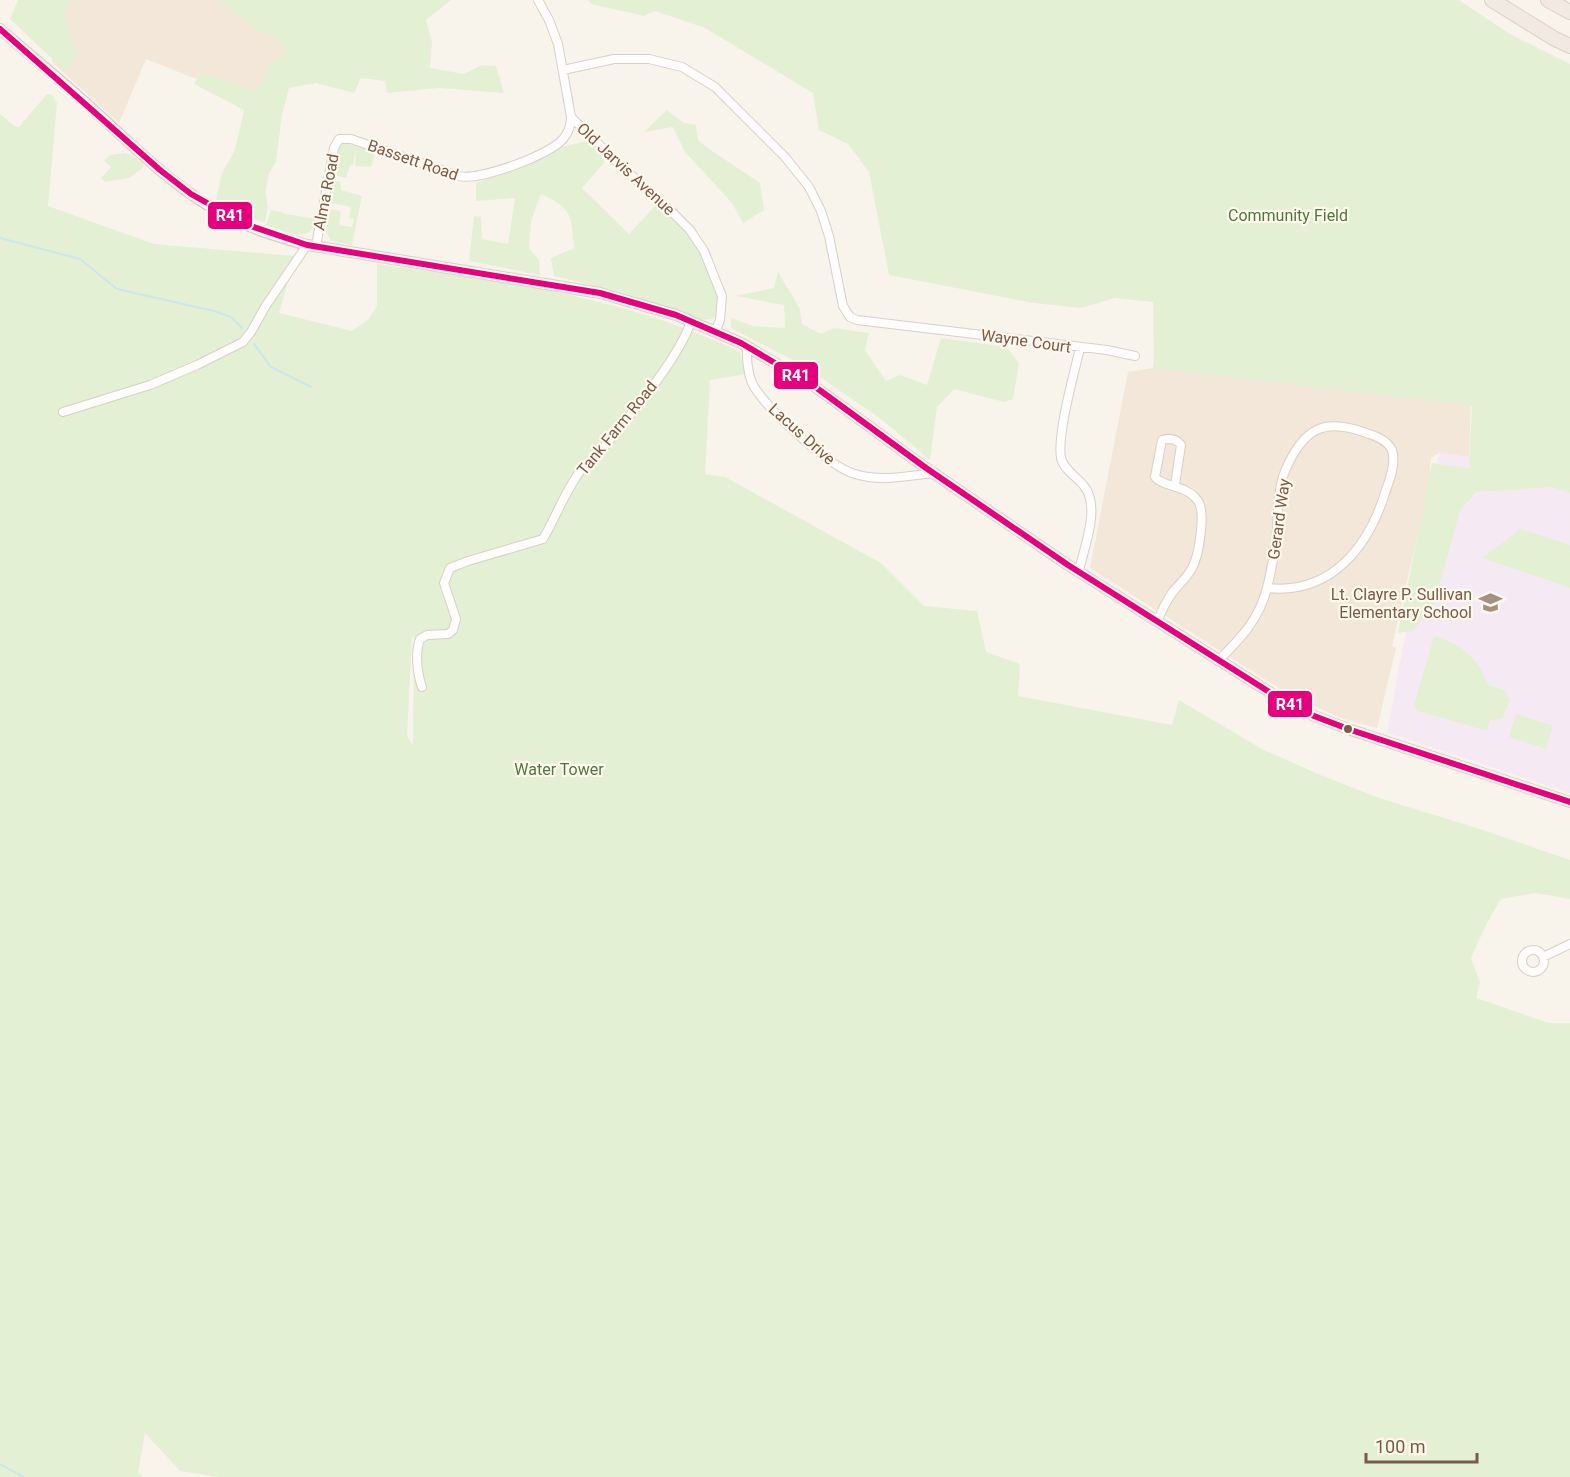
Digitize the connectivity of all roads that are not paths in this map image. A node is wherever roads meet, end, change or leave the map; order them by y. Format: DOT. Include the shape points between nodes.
graph roads {
  1 [pos="538,0"];
  2 [pos="1492,0"];
  3 [pos="1548,0"];
  4 [pos="1570,12"];
  5 [pos="0,29"];
  6 [pos="1570,46"];
  7 [pos="563,70"];
  8 [pos="571,117"];
  9 [pos="339,139"];
  10 [pos="311,245"];
  11 [pos="691,321"];
  12 [pos="715,332"];
  13 [pos="747,346"];
  14 [pos="1080,348"];
  15 [pos="1136,356"];
  16 [pos="63,412"];
  17 [pos="933,473"];
  18 [pos="1175,485"];
  19 [pos="1079,572"];
  20 [pos="1267,588"];
  21 [pos="1157,622"];
  22 [pos="1218,661"];
  23 [pos="422,687"];
  24 [pos="1570,802"];
  25 [pos="1570,944"];
  26 [pos="1543,957"];
  1 -- 7 [label="street, Old Jarvis Avenue" via="556,36"];
  2 -- 6 [label="highway"];
  3 -- 4 [label="highway"];
  5 -- 10 [label="street" via="189,193 245,224"];
  7 -- 8 [label="street, Old Jarvis Avenue"];
  7 -- 14 [label="street, Wayne Court" via="614,59 642,58 676,65 707,81 792,164 809,187 826,224 839,296 848,314 857,320"];
  8 -- 9 [label="street, Bassett Road" via="565,137 551,148 474,177 459,176 351,139"];
  8 -- 12 [label="street, Old Jarvis Avenue" via="690,230 705,251 722,296"];
  9 -- 10 [label="street, Alma Road"];
  10 -- 11 [label="street" via="589,290"];
  10 -- 16 [label="street" via="243,342 150,385"];
  11 -- 12 [label="street"];
  11 -- 23 [label="street, Tank Farm Road" via="660,375 569,488 543,539 450,568 444,582 455,624 448,634 420,639 418,675"];
  12 -- 13 [label="street"];
  13 -- 17 [label="street" via="821,390"];
  13 -- 17 [label="street, Lacus Drive" via="747,367 758,392 831,462 863,476"];
  14 -- 15 [label="street, Wayne Court"];
  14 -- 19 [label="street" via="1061,456 1092,502"];
  17 -- 19 [label="street"];
  18 -- 18 [label="street" via="1155,477 1159,446 1166,439 1181,445"];
  18 -- 21 [label="street" via="1200,505 1199,543 1192,569 1171,595"];
  19 -- 21 [label="street"];
  20 -- 20 [label="street, Gerard Way" via="1316,582 1340,568 1354,553 1373,524 1388,486 1393,458 1384,441 1350,427 1330,425 1318,429 1300,445 1282,480"];
  20 -- 22 [label="street, Gerard Way" via="1256,618"];
  21 -- 22 [label="street"];
  22 -- 24 [label="street" via="1282,700 1333,724"];
  25 -- 26 [label="street"];
}
